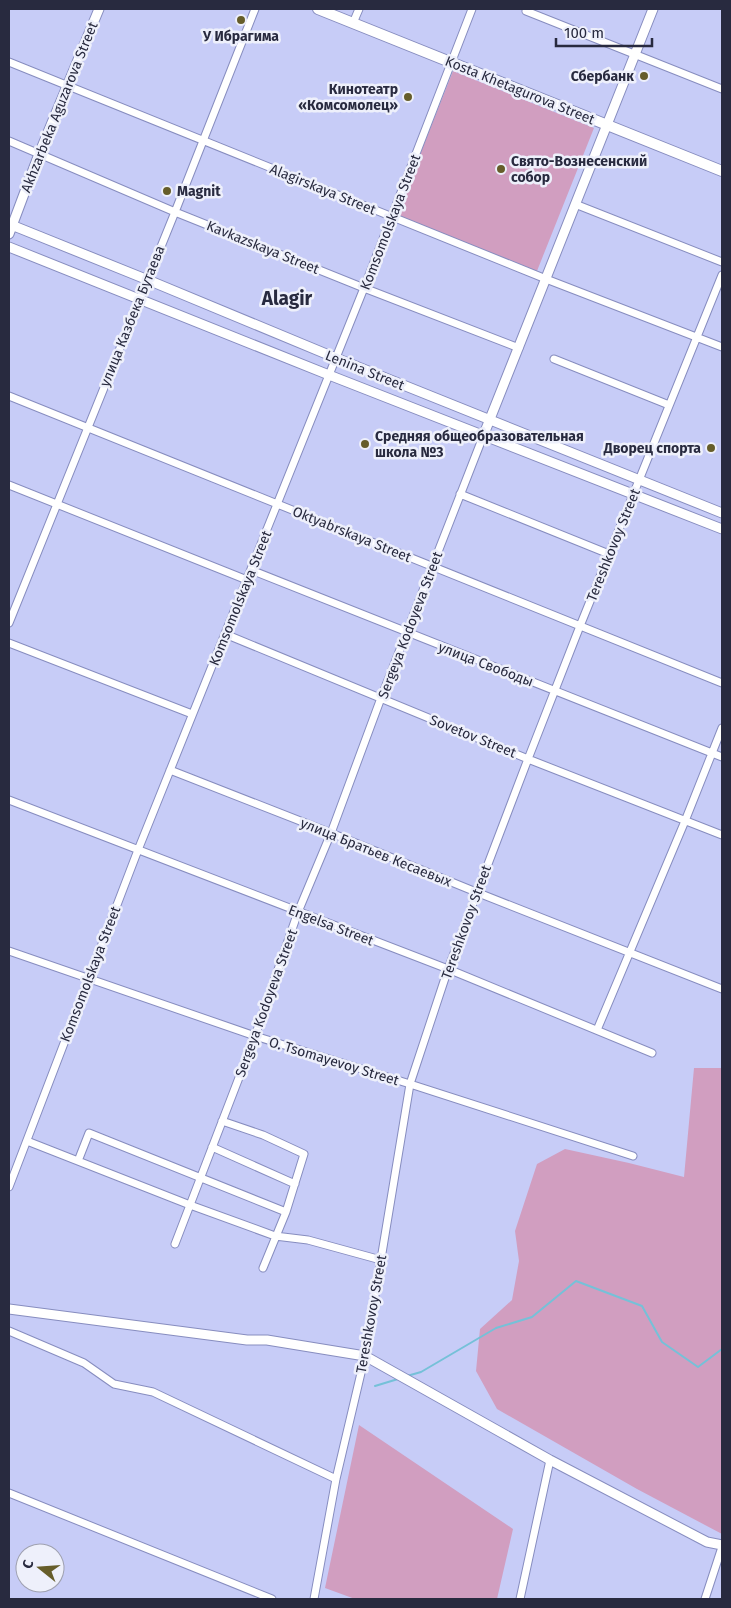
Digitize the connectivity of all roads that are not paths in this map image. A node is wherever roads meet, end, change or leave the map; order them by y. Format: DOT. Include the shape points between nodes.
graph roads {
  1 [pos="98,9"];
  2 [pos="254,9"];
  3 [pos="318,9"];
  4 [pos="359,9"];
  5 [pos="472,9"];
  6 [pos="653,9"];
  7 [pos="526,11"];
  8 [pos="354,23"];
  9 [pos="635,55"];
  10 [pos="9,62"];
  11 [pos="452,63"];
  12 [pos="67,86"];
  13 [pos="722,89"];
  14 [pos="607,125"];
  15 [pos="204,140"];
  16 [pos="9,141"];
  17 [pos="39,154"];
  18 [pos="722,171"];
  19 [pos="575,204"];
  20 [pos="175,212"];
  21 [pos="392,217"];
  22 [pos="10,228"];
  23 [pos="9,246"];
  24 [pos="722,262"];
  25 [pos="722,275"];
  26 [pos="546,279"];
  27 [pos="148,280"];
  28 [pos="364,288"];
  29 [pos="140,298"];
  30 [pos="696,336"];
  31 [pos="722,346"];
  32 [pos="519,348"];
  33 [pos="336,358"];
  34 [pos="554,359"];
  35 [pos="329,374"];
  36 [pos="9,396"];
  37 [pos="669,405"];
  38 [pos="490,420"];
  39 [pos="87,428"];
  40 [pos="484,434"];
  41 [pos="639,480"];
  42 [pos="9,485"];
  43 [pos="460,494"];
  44 [pos="634,494"];
  45 [pos="56,503"];
  46 [pos="277,504"];
  47 [pos="722,513"];
  48 [pos="722,529"];
  49 [pos="609,554"];
  50 [pos="432,566"];
  51 [pos="251,570"];
  52 [pos="247,580"];
  53 [pos="9,623"];
  54 [pos="580,626"];
  55 [pos="407,633"];
  56 [pos="225,634"];
  57 [pos="9,643"];
  58 [pos="722,683"];
  59 [pos="554,691"];
  60 [pos="381,698"];
  61 [pos="192,714"];
  62 [pos="722,728"];
  63 [pos="712,753"];
  64 [pos="722,757"];
  65 [pos="528,759"];
  66 [pos="170,770"];
  67 [pos="9,800"];
  68 [pos="686,821"];
  69 [pos="331,833"];
  70 [pos="722,835"];
  71 [pos="138,850"];
  72 [pos="476,892"];
  73 [pos="298,912"];
  74 [pos="9,951"];
  75 [pos="630,952"];
  76 [pos="448,969"];
  77 [pos="88,979"];
  78 [pos="722,989"];
  79 [pos="597,1030"];
  80 [pos="255,1036"];
  81 [pos="652,1053"];
  82 [pos="410,1084"];
  83 [pos="222,1121"];
  84 [pos="27,1141"];
  85 [pos="212,1148"];
  86 [pos="633,1156"];
  87 [pos="78,1161"];
  88 [pos="200,1178"];
  89 [pos="295,1184"];
  90 [pos="9,1187"];
  91 [pos="190,1205"];
  92 [pos="286,1212"];
  93 [pos="275,1236"];
  94 [pos="175,1244"];
  95 [pos="381,1260"];
  96 [pos="263,1268"];
  97 [pos="9,1309"];
  98 [pos="9,1332"];
  99 [pos="365,1356"];
  100 [pos="550,1460"];
  101 [pos="336,1479"];
  102 [pos="9,1493"];
  103 [pos="722,1546"];
  104 [pos="272,1599"];
  105 [pos="314,1599"];
  106 [pos="520,1599"];
  107 [pos="705,1599"];
  1 -- 12 [label="street, Akhzarbeka Aguzarova Street"];
  2 -- 15 [label="street, улица Казбека Бутаева"];
  3 -- 8 [label="main road, Kosta Khetagurova Street"];
  4 -- 8 [label="street"];
  5 -- 11 [label="street, Komsomolskaya Street"];
  6 -- 9 [label="street, Sergeya Kodoyeva Street"];
  7 -- 9 [label="street"];
  8 -- 11 [label="main road, Kosta Khetagurova Street"];
  9 -- 13 [label="street"];
  9 -- 14 [label="street, Sergeya Kodoyeva Street"];
  10 -- 12 [label="street, Alagirskaya Street"];
  11 -- 14 [label="main road, Kosta Khetagurova Street"];
  11 -- 21 [label="street, Komsomolskaya Street"];
  12 -- 15 [label="street, Alagirskaya Street"];
  12 -- 17 [label="street, Akhzarbeka Aguzarova Street"];
  14 -- 18 [label="main road, Kosta Khetagurova Street"];
  14 -- 19 [label="street, Sergeya Kodoyeva Street"];
  15 -- 20 [label="street, улица Казбека Бутаева"];
  15 -- 21 [label="street, Alagirskaya Street"];
  16 -- 17 [label="street, Kavkazskaya Street"];
  17 -- 20 [label="street, Kavkazskaya Street"];
  17 -- 22 [label="street, Akhzarbeka Aguzarova Street"];
  19 -- 24 [label="street"];
  19 -- 26 [label="street, Sergeya Kodoyeva Street"];
  20 -- 27 [label="street, улица Казбека Бутаева"];
  20 -- 28 [label="street, Kavkazskaya Street"];
  21 -- 26 [label="street, Alagirskaya Street"];
  21 -- 28 [label="street, Komsomolskaya Street"];
  22 -- 27 [label="street, Lenina Street"];
  23 -- 29 [label="street, Lenina Street"];
  25 -- 30 [label="street, Tereshkovoy Street"];
  26 -- 30 [label="street, Alagirskaya Street"];
  26 -- 32 [label="street, Sergeya Kodoyeva Street"];
  27 -- 29 [label="street, улица Казбека Бутаева"];
  27 -- 33 [label="street, Lenina Street"];
  28 -- 32 [label="street, Kavkazskaya Street"];
  28 -- 33 [label="street, Komsomolskaya Street"];
  29 -- 35 [label="street, Lenina Street"];
  29 -- 39 [label="street, улица Казбека Бутаева"];
  30 -- 31 [label="street, Alagirskaya Street"];
  30 -- 37 [label="street, Tereshkovoy Street"];
  32 -- 38 [label="street, Sergeya Kodoyeva Street"];
  33 -- 35 [label="street, Komsomolskaya Street"];
  33 -- 38 [label="street, Lenina Street"];
  34 -- 37 [label="street"];
  35 -- 40 [label="street, Lenina Street"];
  35 -- 46 [label="street, Komsomolskaya Street"];
  36 -- 39 [label="street, Oktyabrskaya Street"];
  37 -- 41 [label="street, Tereshkovoy Street"];
  38 -- 40 [label="street, Sergeya Kodoyeva Street"];
  38 -- 41 [label="street, Lenina Street"];
  39 -- 45 [label="street, улица Казбека Бутаева"];
  39 -- 46 [label="street, Oktyabrskaya Street"];
  40 -- 43 [label="street, Sergeya Kodoyeva Street"];
  40 -- 44 [label="street, Lenina Street"];
  41 -- 44 [label="street, Tereshkovoy Street"];
  41 -- 47 [label="street, Lenina Street"];
  42 -- 45 [label="street"];
  43 -- 49 [label="street"];
  43 -- 50 [label="street, Sergeya Kodoyeva Street"];
  44 -- 48 [label="street, Lenina Street"];
  44 -- 49 [label="street, Tereshkovoy Street"];
  45 -- 52 [label="street"];
  45 -- 53 [label="street, улица Казбека Бутаева"];
  46 -- 50 [label="street, Oktyabrskaya Street"];
  46 -- 51 [label="street, Komsomolskaya Street"];
  49 -- 54 [label="street, Tereshkovoy Street"];
  50 -- 54 [label="street, Oktyabrskaya Street"];
  50 -- 55 [label="street, Sergeya Kodoyeva Street"];
  51 -- 52 [label="street, Komsomolskaya Street"];
  51 -- 55 [label="street, улица Свободы"];
  52 -- 56 [label="street, Komsomolskaya Street"];
  54 -- 58 [label="street, Oktyabrskaya Street"];
  54 -- 59 [label="street, Tereshkovoy Street"];
  55 -- 59 [label="street, улица Свободы"];
  55 -- 60 [label="street, Sergeya Kodoyeva Street"];
  56 -- 60 [label="street, Sovetov Street"];
  56 -- 61 [label="street, Komsomolskaya Street"];
  57 -- 61 [label="street"];
  59 -- 63 [label="street, улица Свободы"];
  59 -- 65 [label="street, Tereshkovoy Street"];
  60 -- 65 [label="street, Sovetov Street"];
  60 -- 69 [label="street, Sergeya Kodoyeva Street"];
  61 -- 66 [label="street, Komsomolskaya Street"];
  62 -- 63 [label="street"];
  63 -- 64 [label="street, улица Свободы"];
  63 -- 68 [label="street"];
  65 -- 68 [label="street, Sovetov Street"];
  65 -- 72 [label="street, Tereshkovoy Street"];
  66 -- 69 [label="street, улица Братьев Кесаевых"];
  66 -- 71 [label="street, Komsomolskaya Street"];
  67 -- 71 [label="street, Engelsa Street"];
  68 -- 70 [label="street, Sovetov Street"];
  68 -- 75 [label="street"];
  69 -- 72 [label="street, улица Братьев Кесаевых"];
  69 -- 73 [label="street, Sergeya Kodoyeva Street"];
  71 -- 73 [label="street, Engelsa Street"];
  71 -- 77 [label="street, Komsomolskaya Street"];
  72 -- 75 [label="street, улица Братьев Кесаевых"];
  72 -- 76 [label="street, Tereshkovoy Street"];
  73 -- 76 [label="street, Engelsa Street"];
  73 -- 80 [label="street, Sergeya Kodoyeva Street"];
  74 -- 77 [label="street, O. Tsomayevoy Street"];
  75 -- 78 [label="street, улица Братьев Кесаевых"];
  75 -- 79 [label="street"];
  76 -- 79 [label="street, Engelsa Street"];
  76 -- 82 [label="street, Tereshkovoy Street"];
  77 -- 80 [label="street, O. Tsomayevoy Street"];
  77 -- 84 [label="street, Komsomolskaya Street"];
  79 -- 81 [label="street, Engelsa Street"];
  80 -- 82 [label="street, O. Tsomayevoy Street"];
  80 -- 83 [label="street, Sergeya Kodoyeva Street"];
  82 -- 86 [label="street, O. Tsomayevoy Street"];
  82 -- 95 [label="street, Tereshkovoy Street"];
  83 -- 85 [label="street, Sergeya Kodoyeva Street"];
  83 -- 89 [label="street" via="304,1154"];
  84 -- 87 [label="street"];
  84 -- 90 [label="street, Komsomolskaya Street"];
  85 -- 88 [label="street, Sergeya Kodoyeva Street"];
  85 -- 89 [label="street"];
  87 -- 88 [label="street" via="89,1133"];
  87 -- 91 [label="street"];
  88 -- 91 [label="street, Sergeya Kodoyeva Street"];
  88 -- 92 [label="street"];
  89 -- 92 [label="street"];
  91 -- 93 [label="street"];
  91 -- 94 [label="street, Sergeya Kodoyeva Street"];
  92 -- 93 [label="street"];
  93 -- 95 [label="street" via="308,1240"];
  93 -- 96 [label="street"];
  95 -- 99 [label="street, Tereshkovoy Street"];
  97 -- 99 [label="street" via="267,1340"];
  98 -- 101 [label="street" via="84,1362 114,1384 153,1392"];
  99 -- 100 [label="street"];
  99 -- 101 [label="street, Tereshkovoy Street"];
  100 -- 103 [label="street" via="707,1542"];
  100 -- 106 [label="street"];
  101 -- 105 [label="street, Tereshkovoy Street"];
  102 -- 104 [label="street"];
  103 -- 107 [label="street"];
}
